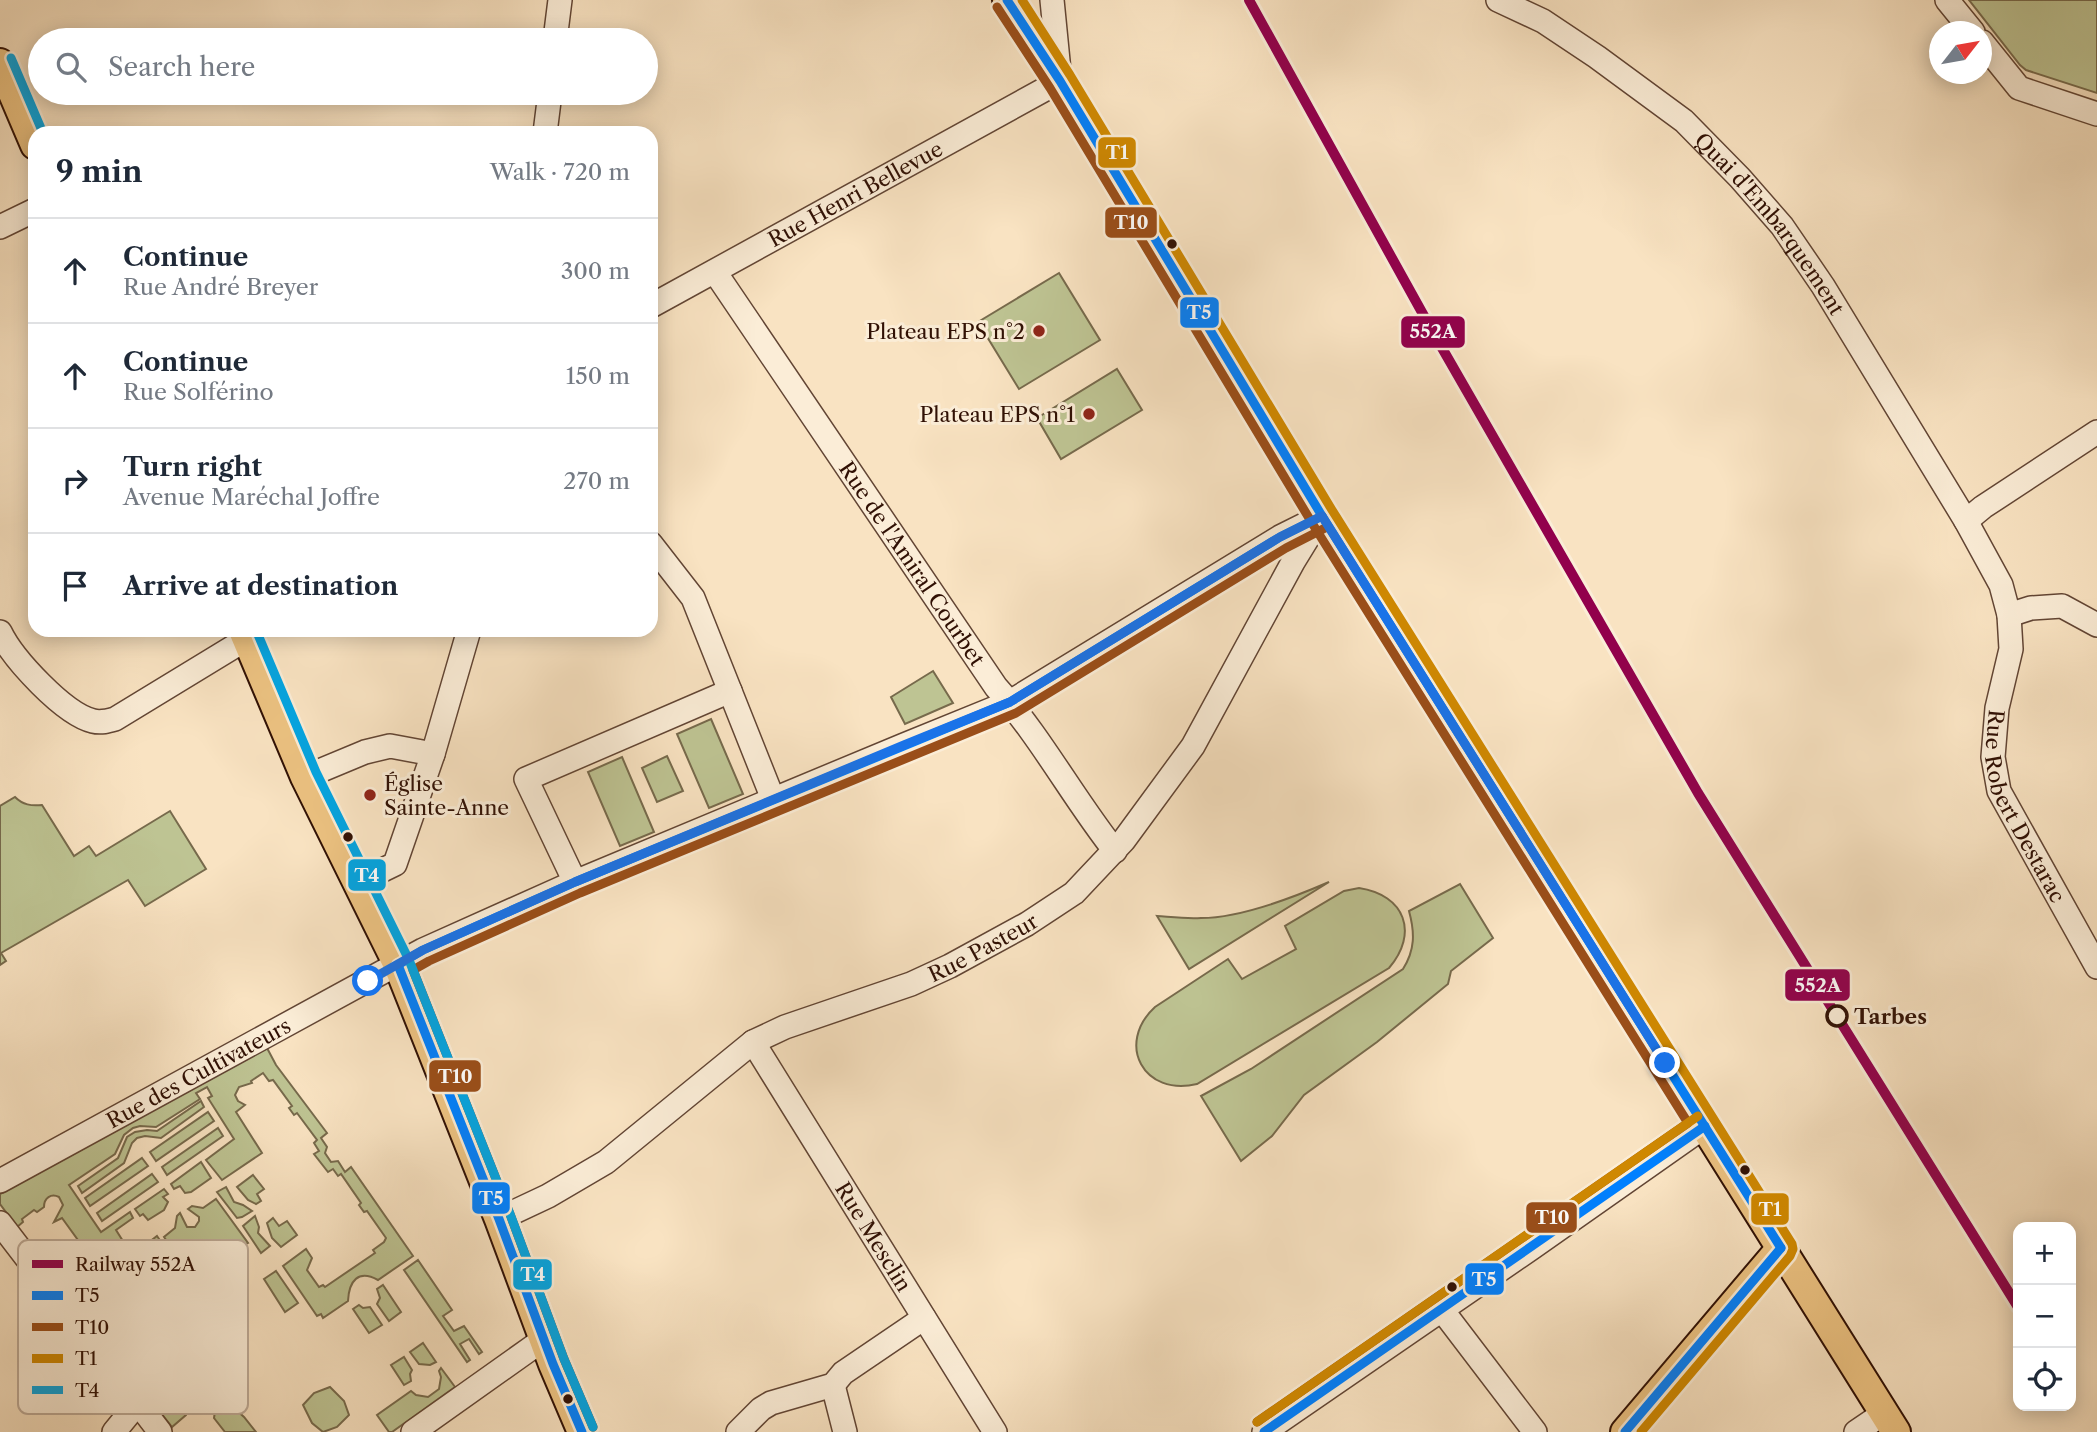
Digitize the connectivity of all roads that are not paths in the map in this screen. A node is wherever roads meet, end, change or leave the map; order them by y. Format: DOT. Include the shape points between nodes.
graph roads {
  1 [pos="560,0"];
  2 [pos="1007,0"];
  3 [pos="1052,0"];
  4 [pos="1498,0"];
  5 [pos="1947,0"];
  6 [pos="1964,21"];
  7 [pos="556,28"];
  8 [pos="1992,54"];
  9 [pos="0,63"];
  10 [pos="1060,81"];
  11 [pos="548,105"];
  12 [pos="2097,114"];
  13 [pos="546,126"];
  14 [pos="28,129"];
  15 [pos="28,213"];
  16 [pos="0,227"];
  17 [pos="715,272"];
  18 [pos="658,302"];
  19 [pos="2097,432"];
  20 [pos="1322,516"];
  21 [pos="1966,522"];
  22 [pos="658,553"];
  23 [pos="2009,615"];
  24 [pos="2097,625"];
  25 [pos="0,632"];
  26 [pos="241,637"];
  27 [pos="247,637"];
  28 [pos="467,637"];
  29 [pos="730,691"];
  30 [pos="1010,702"];
  31 [pos="433,754"];
  32 [pos="305,777"];
  33 [pos="773,799"];
  34 [pos="1115,850"];
  35 [pos="575,882"];
  36 [pos="356,883"];
  37 [pos="398,965"];
  38 [pos="2097,967"];
  39 [pos="753,1042"];
  40 [pos="1704,1126"];
  41 [pos="0,1181"];
  42 [pos="499,1219"];
  43 [pos="0,1223"];
  44 [pos="18,1247"];
  45 [pos="1781,1248"];
  46 [pos="1442,1310"];
  47 [pos="924,1318"];
  48 [pos="544,1339"];
  49 [pos="833,1385"];
  50 [pos="129,1414"];
  51 [pos="145,1414"];
  52 [pos="1890,1422"];
  53 [pos="114,1432"];
  54 [pos="160,1432"];
  55 [pos="413,1432"];
  56 [pos="582,1432"];
  57 [pos="738,1432"];
  58 [pos="845,1432"];
  59 [pos="995,1432"];
  60 [pos="1264,1432"];
  61 [pos="1535,1432"];
  62 [pos="1625,1432"];
  63 [pos="1856,1432"];
  1 -- 7 [label="street"];
  2 -- 10 [label="main road"];
  3 -- 10 [label="street"];
  4 -- 21 [label="street, Quai d'Embarquement" via="1543,21 1614,69 1684,121 1740,178 1782,226 1823,286"];
  5 -- 6 [label="street"];
  8 -- 12 [label="street" via="2019,88"];
  9 -- 14 [label="main road"];
  10 -- 17 [label="street, Rue Henri Bellevue"];
  10 -- 20 [label="main road"];
  11 -- 13 [label="street"];
  15 -- 16 [label="street"];
  17 -- 18 [label="street, Rue Henri Bellevue"];
  17 -- 30 [label="street, Rue de l'Amiral Courbet"];
  19 -- 21 [label="street"];
  20 -- 30 [label="street, Rue des Cultivateurs"];
  20 -- 34 [label="street, Rue Pasteur" via="1193,746"];
  20 -- 40 [label="main road"];
  21 -- 23 [label="street, Rue Robert Destarac" via="2001,585"];
  22 -- 29 [label="street" via="693,598"];
  23 -- 24 [label="street" via="2062,606"];
  23 -- 38 [label="street, Rue Robert Destarac" via="2011,649 1997,708 1993,757 1999,791"];
  25 -- 26 [label="street" via="34,679 95,722 115,719"];
  27 -- 32 [label="main road"];
  28 -- 31 [label="street"];
  29 -- 33 [label="street"];
  29 -- 35 [label="street" via="526,779"];
  30 -- 33 [label="street, Rue des Cultivateurs"];
  30 -- 34 [label="street, Rue de l'Amiral Courbet"];
  31 -- 32 [label="street" via="390,746"];
  31 -- 36 [label="street" via="395,864"];
  32 -- 36 [label="main road"];
  33 -- 35 [label="street, Rue des Cultivateurs"];
  34 -- 39 [label="street, Rue Pasteur" via="1052,908 950,965"];
  35 -- 37 [label="street, Rue des Cultivateurs"];
  36 -- 37 [label="main road"];
  37 -- 41 [label="street, Rue des Cultivateurs"];
  37 -- 42 [label="main road"];
  39 -- 42 [label="street, Rue Pasteur" via="606,1162"];
  39 -- 47 [label="street, Rue Mesclin"];
  40 -- 45 [label="main road"];
  40 -- 46 [label="street"];
  42 -- 48 [label="main road"];
  43 -- 44 [label="street"];
  45 -- 52 [label="main road"];
  45 -- 62 [label="main road"];
  46 -- 60 [label="street"];
  46 -- 61 [label="street"];
  47 -- 49 [label="street" via="843,1373"];
  47 -- 59 [label="street, Rue Mesclin"];
  48 -- 55 [label="street"];
  48 -- 56 [label="main road"];
  49 -- 57 [label="street" via="771,1404"];
  49 -- 58 [label="street"];
  50 -- 53 [label="street"];
  51 -- 54 [label="street"];
  52 -- 63 [label="street"];
}
